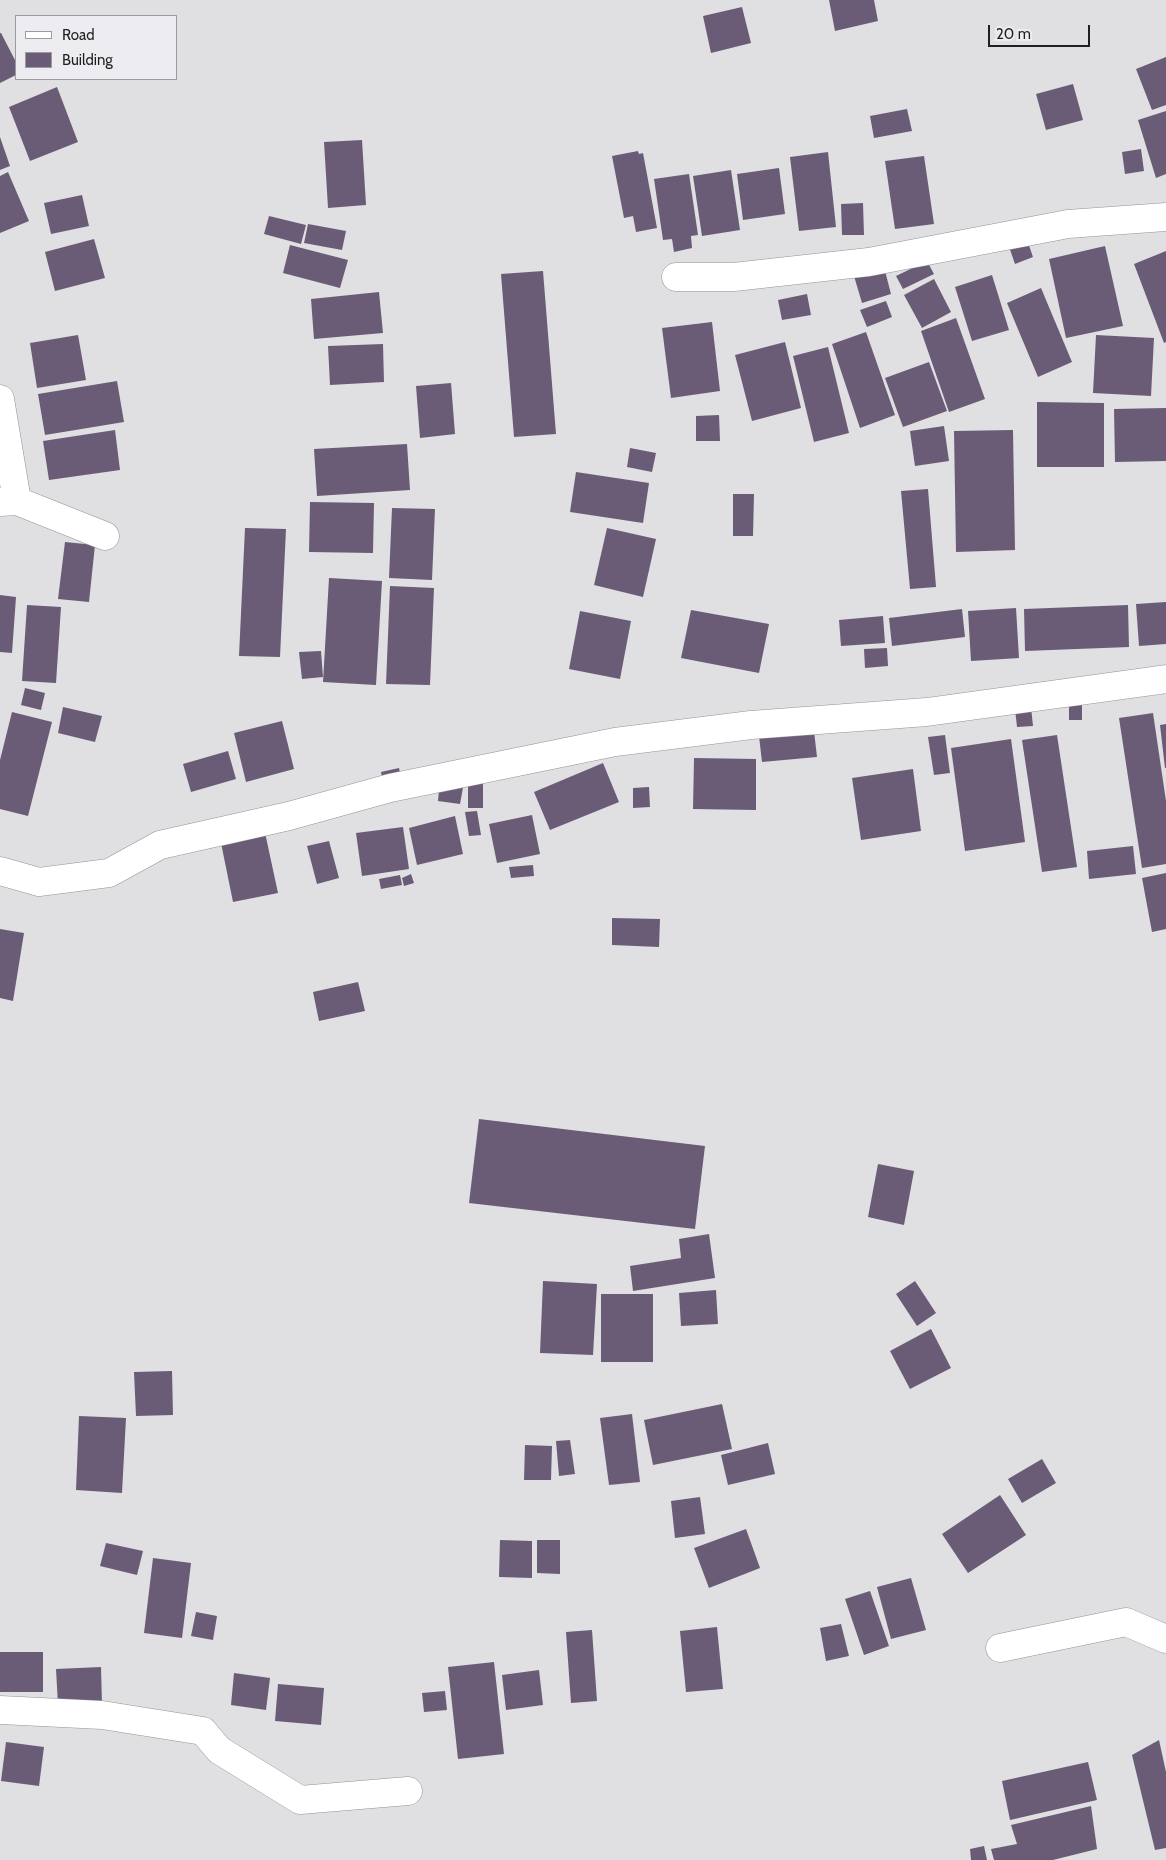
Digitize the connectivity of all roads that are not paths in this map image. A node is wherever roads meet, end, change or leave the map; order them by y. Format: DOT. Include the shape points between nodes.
graph roads {
  1 [pos="1166,217"];
  2 [pos="676,277"];
  3 [pos="0,399"];
  4 [pos="8,502"];
  5 [pos="105,536"];
  6 [pos="1166,679"];
  7 [pos="0,871"];
  8 [pos="1166,1639"];
  9 [pos="1000,1648"];
  10 [pos="0,1710"];
  11 [pos="408,1792"];
  1 -- 2 [label="street" via="1068,224 869,262 734,276"];
  3 -- 4 [label="street"];
  4 -- 5 [label="street"];
  6 -- 7 [label="street" via="927,712 751,725 615,742 390,788 289,816 160,844 109,873 39,882"];
  8 -- 9 [label="street" via="1126,1622"];
  10 -- 11 [label="street" via="102,1715 203,1731 219,1750 300,1800"];
}
